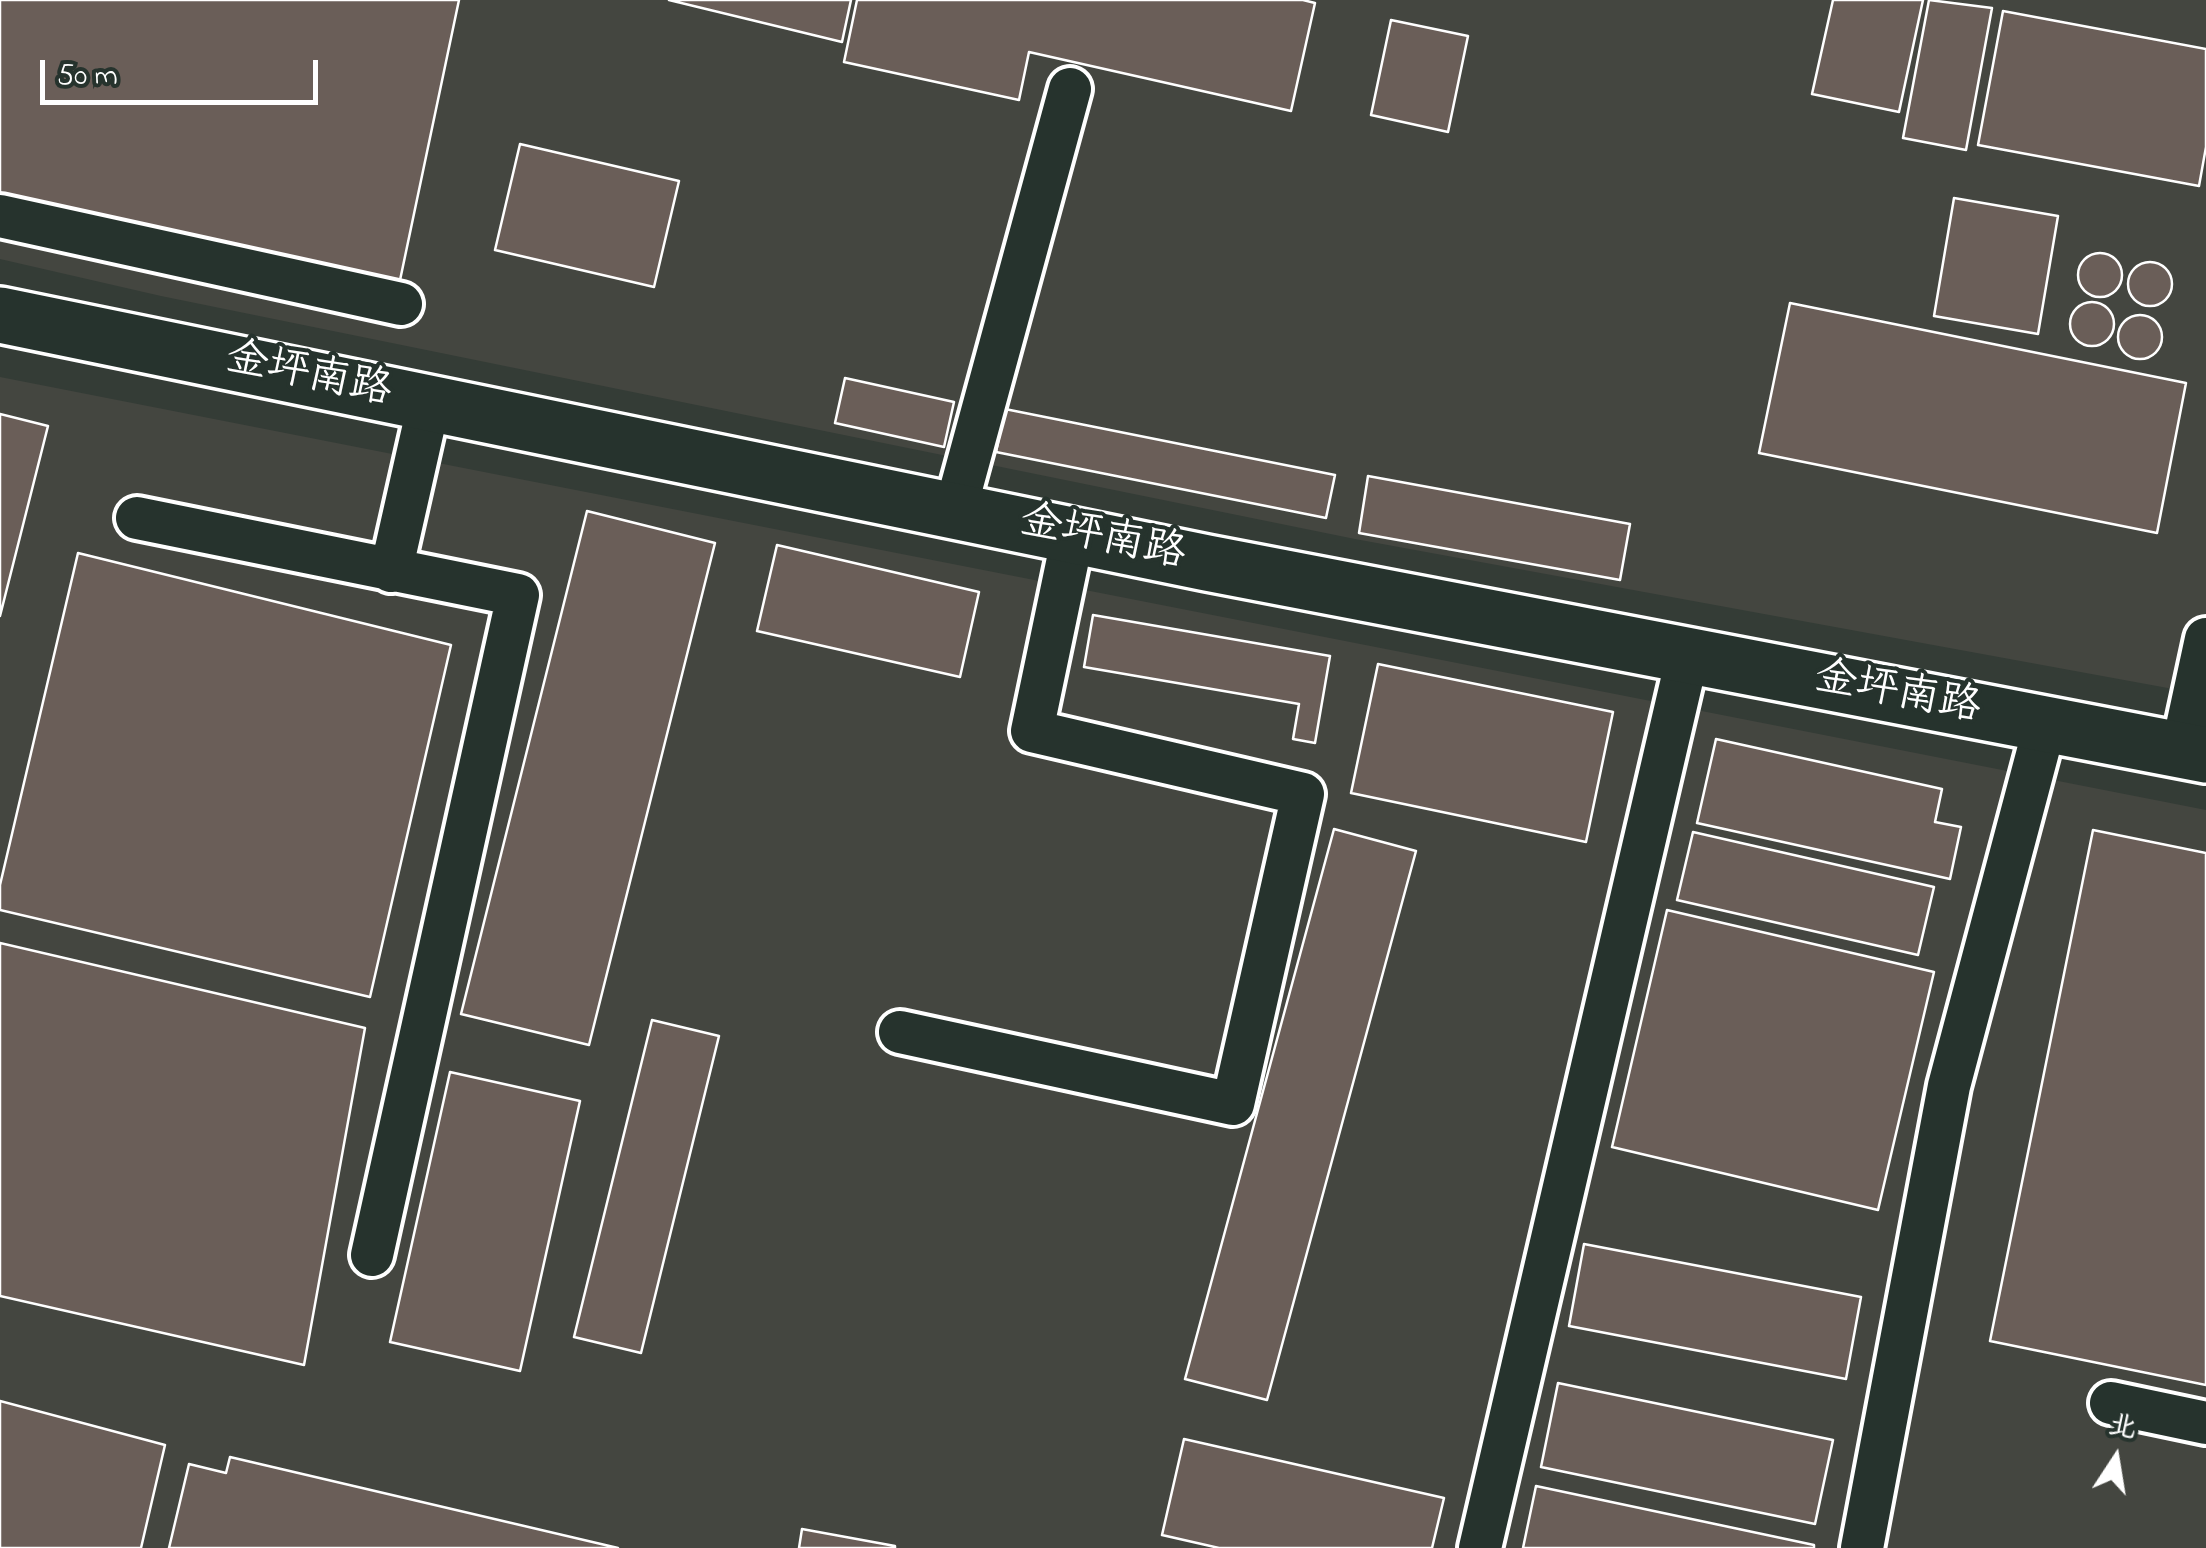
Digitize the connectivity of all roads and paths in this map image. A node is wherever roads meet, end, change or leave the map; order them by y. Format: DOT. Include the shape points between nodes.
graph roads {
  1 [pos="1070,89"];
  2 [pos="0,216"];
  3 [pos="401,304"];
  4 [pos="0,316"];
  5 [pos="430,403"];
  6 [pos="955,511"];
  7 [pos="137,518"];
  8 [pos="1073,535"];
  9 [pos="391,572"];
  10 [pos="2206,639"];
  11 [pos="1688,654"];
  12 [pos="2045,725"];
  13 [pos="2194,753"];
  14 [pos="900,1032"];
  15 [pos="372,1255"];
  16 [pos="2111,1403"];
  17 [pos="2206,1423"];
  18 [pos="1480,1548"];
  19 [pos="1862,1548"];
  1 -- 6 [label="street"];
  2 -- 3 [label="street"];
  4 -- 5 [label="street, 金坪南路"];
  5 -- 6 [label="street, 金坪南路"];
  5 -- 9 [label="street"];
  6 -- 8 [label="street, 金坪南路"];
  7 -- 9 [label="street"];
  8 -- 11 [label="street, 金坪南路"];
  8 -- 14 [label="street" via="1032,731 1302,794 1233,1104"];
  9 -- 15 [label="street" via="518,595"];
  10 -- 13 [label="street"];
  11 -- 12 [label="street, 金坪南路"];
  11 -- 18 [label="street"];
  12 -- 13 [label="street, 金坪南路"];
  12 -- 19 [label="street" via="1950,1086"];
  16 -- 17 [label="street"];
}
